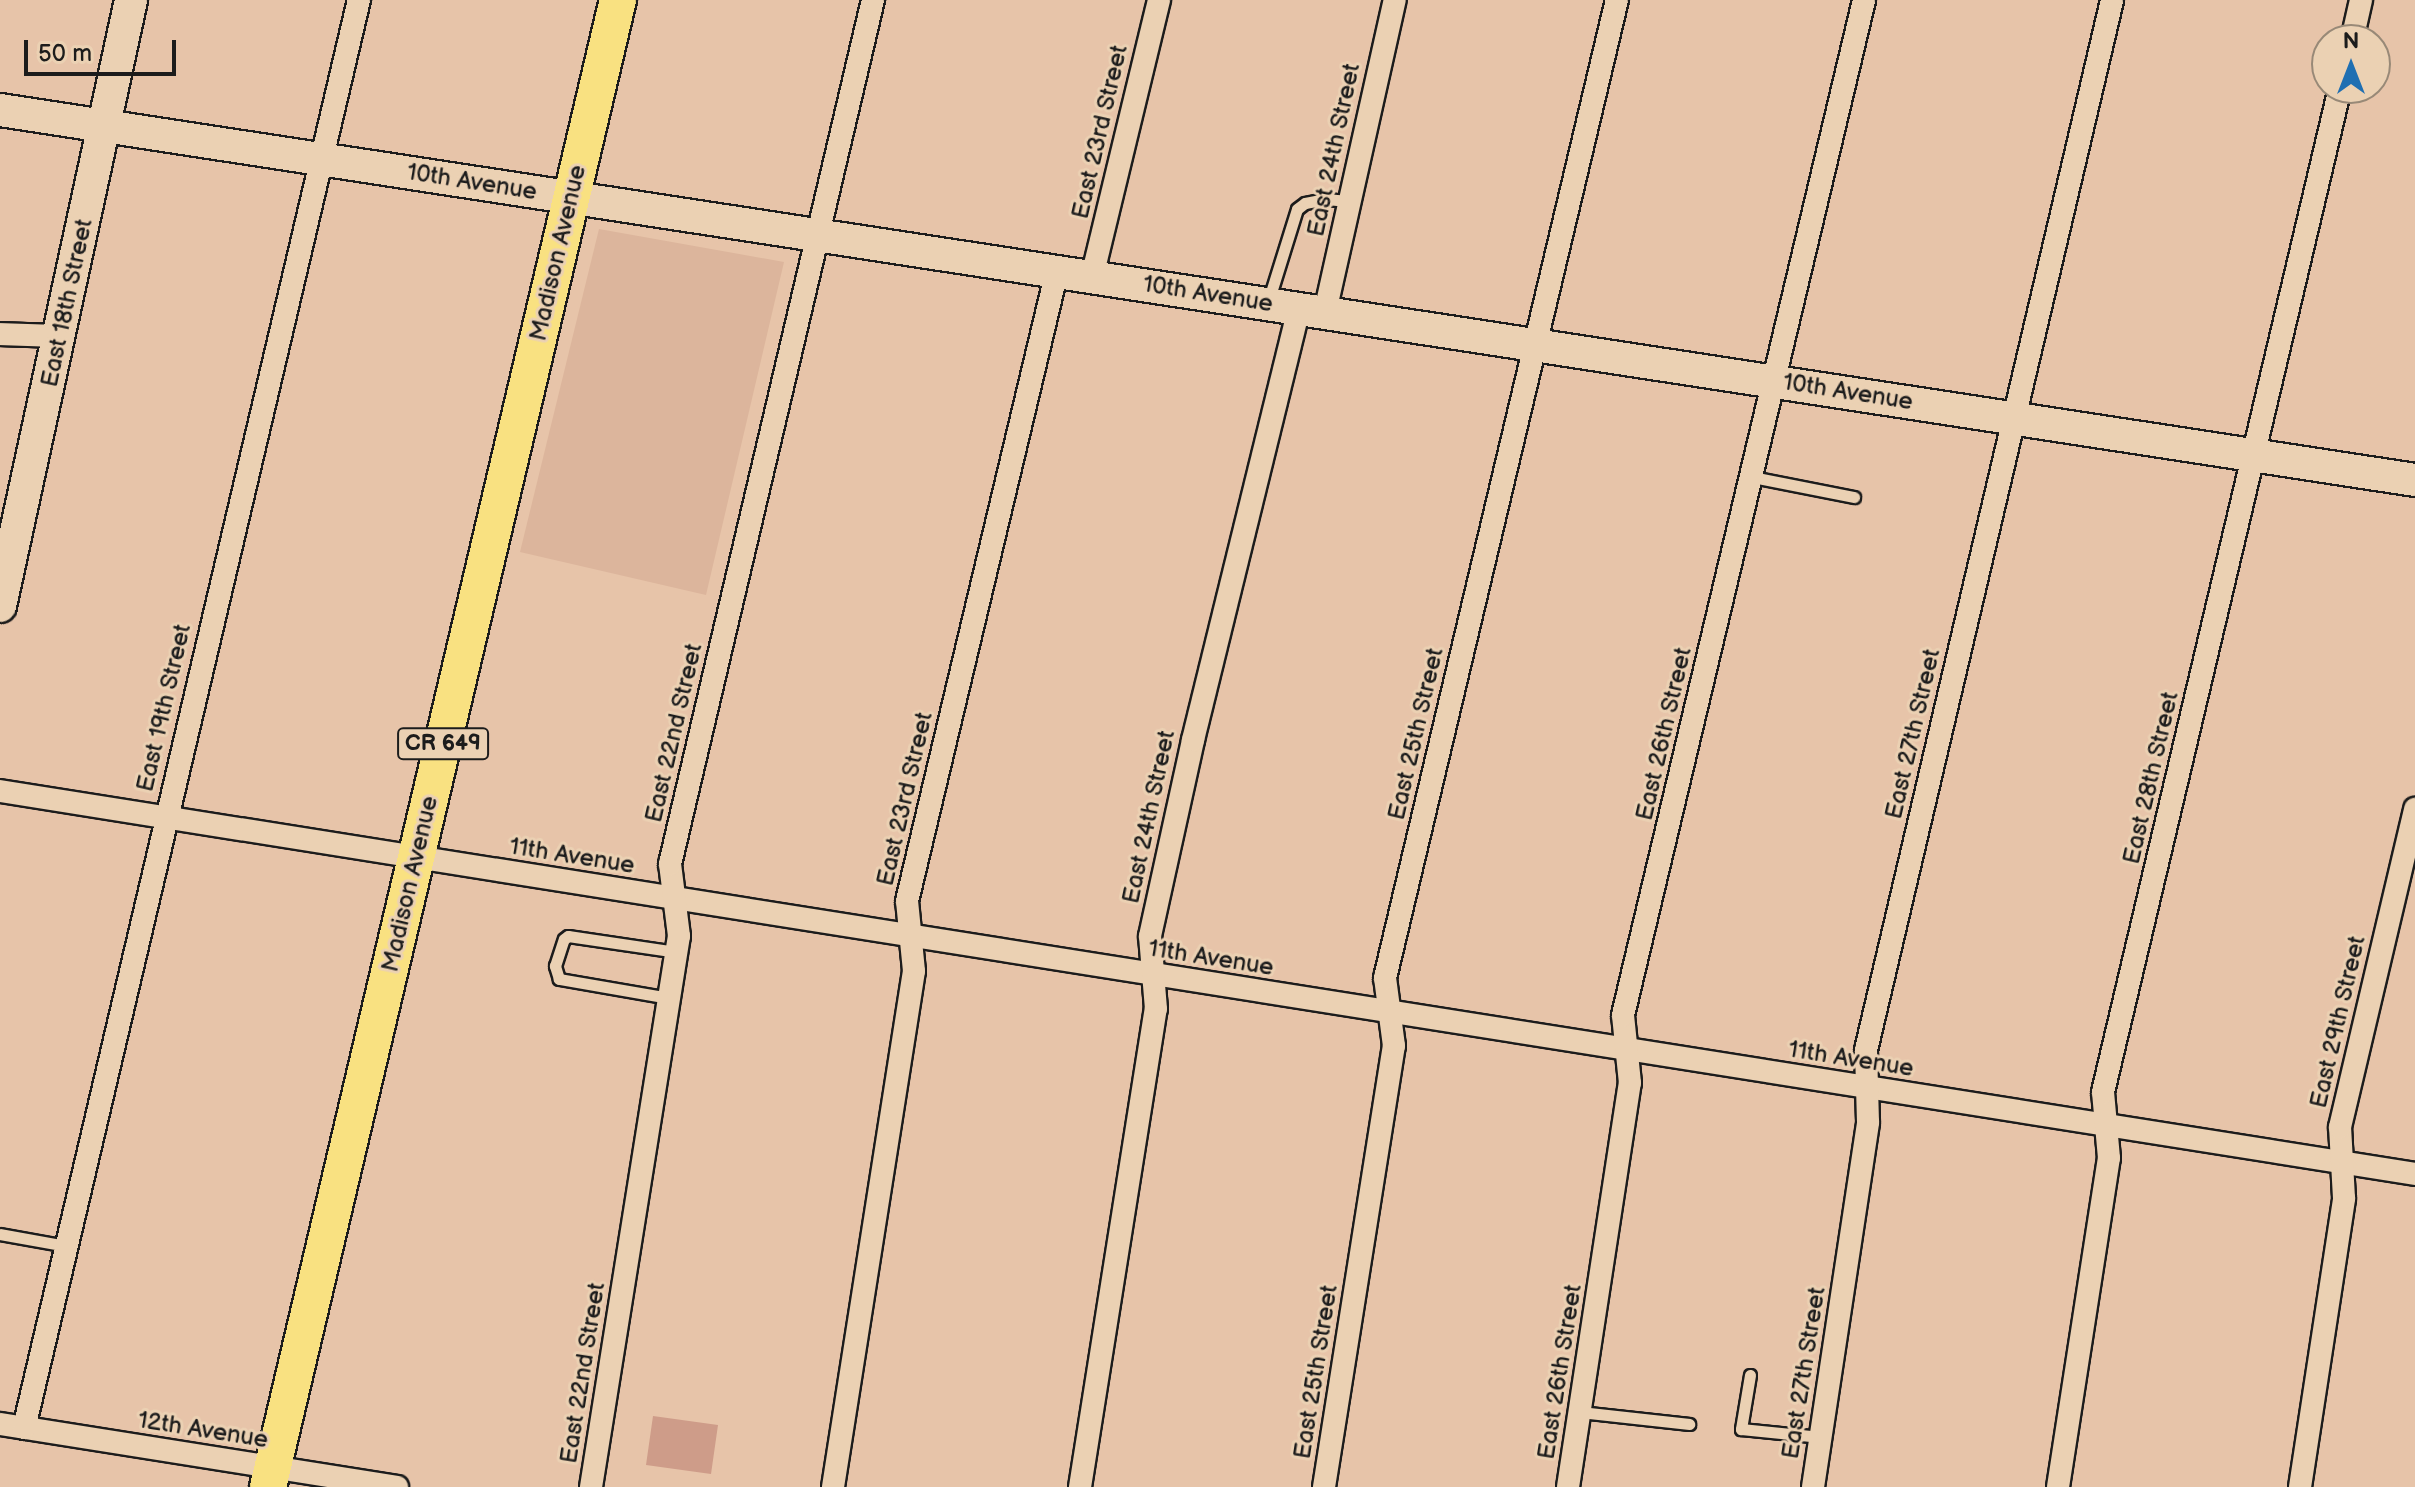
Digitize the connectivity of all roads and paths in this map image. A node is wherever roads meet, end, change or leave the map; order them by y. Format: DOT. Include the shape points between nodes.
graph roads {
  1 [pos="131,0"];
  2 [pos="359,0"];
  3 [pos="618,0"];
  4 [pos="873,0"];
  5 [pos="1159,0"];
  6 [pos="1395,0"];
  7 [pos="1617,0"];
  8 [pos="1864,0"];
  9 [pos="2112,0"];
  10 [pos="2361,0"];
  11 [pos="2356,24"];
  12 [pos="2336,104"];
  13 [pos="0,110"];
  14 [pos="105,126"];
  15 [pos="321,159"];
  16 [pos="571,197"];
  17 [pos="1348,201"];
  18 [pos="817,235"];
  19 [pos="1057,271"];
  20 [pos="1092,277"];
  21 [pos="1297,307"];
  22 [pos="0,334"];
  23 [pos="61,336"];
  24 [pos="1535,344"];
  25 [pos="1775,380"];
  26 [pos="2014,418"];
  27 [pos="2254,455"];
  28 [pos="1752,477"];
  29 [pos="2415,480"];
  30 [pos="1854,497"];
  31 [pos="4,573"];
  32 [pos="0,606"];
  33 [pos="0,791"];
  34 [pos="2415,809"];
  35 [pos="165,818"];
  36 [pos="416,857"];
  37 [pos="675,899"];
  38 [pos="911,936"];
  39 [pos="676,952"];
  40 [pos="1153,975"];
  41 [pos="669,998"];
  42 [pos="1390,1013"];
  43 [pos="1627,1050"];
  44 [pos="1867,1088"];
  45 [pos="2106,1126"];
  46 [pos="2342,1163"];
  47 [pos="2415,1174"];
  48 [pos="0,1234"];
  49 [pos="66,1246"];
  50 [pos="1750,1375"];
  51 [pos="1580,1412"];
  52 [pos="0,1424"];
  53 [pos="1689,1424"];
  54 [pos="24,1428"];
  55 [pos="1821,1437"];
  56 [pos="270,1477"];
  57 [pos="397,1487"];
  58 [pos="591,1487"];
  59 [pos="833,1487"];
  60 [pos="1080,1487"];
  61 [pos="1324,1487"];
  62 [pos="1568,1487"];
  63 [pos="1813,1487"];
  64 [pos="2058,1487"];
  65 [pos="2300,1487"];
  1 -- 14 [label="main road, East 18th Street"];
  2 -- 15 [label="street, East 19th Street"];
  3 -- 16 [label="main road, Madison Avenue / CR 649"];
  4 -- 18 [label="street, East 22nd Street"];
  5 -- 20 [label="street, East 23rd Street"];
  6 -- 17 [label="street, East 24th Street"];
  7 -- 24 [label="street, East 25th Street"];
  8 -- 25 [label="street, East 26th Street"];
  9 -- 26 [label="street, East 27th Street"];
  10 -- 11 [label="street"];
  12 -- 27 [label="street, East 28th Street"];
  13 -- 14 [label="main road, 10th Avenue"];
  14 -- 15 [label="main road, 10th Avenue"];
  14 -- 23 [label="main road, East 18th Street"];
  15 -- 16 [label="main road, 10th Avenue"];
  15 -- 35 [label="street, East 19th Street"];
  16 -- 18 [label="main road, 10th Avenue"];
  16 -- 36 [label="main road, Madison Avenue / CR 649"];
  17 -- 21 [label="street, East 24th Street"];
  17 -- 21 [label="lane" via="1326,199 1297,209"];
  18 -- 19 [label="main road, 10th Avenue"];
  18 -- 37 [label="street, East 22nd Street" via="670,864"];
  19 -- 20 [label="main road, 10th Avenue"];
  19 -- 38 [label="street, East 23rd Street" via="907,901"];
  20 -- 21 [label="main road, 10th Avenue"];
  21 -- 24 [label="main road, 10th Avenue"];
  21 -- 40 [label="street, East 24th Street" via="1189,755 1150,936"];
  22 -- 23 [label="street"];
  23 -- 31 [label="main road, East 18th Street"];
  24 -- 25 [label="main road, 10th Avenue"];
  24 -- 42 [label="street, East 25th Street" via="1385,978"];
  25 -- 26 [label="main road, 10th Avenue"];
  25 -- 28 [label="street, East 26th Street"];
  26 -- 27 [label="main road, 10th Avenue"];
  26 -- 44 [label="street, East 27th Street" via="1866,1050"];
  27 -- 29 [label="main road, 10th Avenue"];
  27 -- 45 [label="street, East 28th Street" via="2103,1092"];
  28 -- 30 [label="lane"];
  28 -- 43 [label="street, East 26th Street" via="1623,1015"];
  31 -- 32 [label="main road, East 18th Street"];
  33 -- 35 [label="street, 11th Avenue"];
  34 -- 46 [label="street, East 29th Street" via="2340,1127"];
  35 -- 36 [label="street, 11th Avenue"];
  35 -- 49 [label="street, East 19th Street"];
  36 -- 37 [label="street, 11th Avenue"];
  36 -- 56 [label="main road, Madison Avenue / CR 649"];
  37 -- 38 [label="street, 11th Avenue"];
  37 -- 39 [label="street, East 22nd Street"];
  38 -- 40 [label="street, 11th Avenue"];
  38 -- 59 [label="street, East 23rd Street" via="914,971"];
  39 -- 41 [label="street, East 22nd Street"];
  39 -- 41 [label="lane" via="568,936 555,966 559,979"];
  40 -- 42 [label="street, 11th Avenue"];
  40 -- 60 [label="street, East 24th Street" via="1156,1009"];
  41 -- 58 [label="street, East 22nd Street"];
  42 -- 43 [label="street, 11th Avenue"];
  42 -- 61 [label="street, East 25th Street" via="1394,1046"];
  43 -- 44 [label="street, 11th Avenue"];
  43 -- 51 [label="street, East 26th Street" via="1630,1083"];
  44 -- 45 [label="street, 11th Avenue"];
  44 -- 55 [label="street, East 27th Street" via="1868,1122"];
  45 -- 46 [label="street, 11th Avenue"];
  45 -- 64 [label="street, East 28th Street" via="2109,1158"];
  46 -- 47 [label="street, 11th Avenue"];
  46 -- 65 [label="street, East 29th Street" via="2344,1198"];
  48 -- 49 [label="lane"];
  49 -- 54 [label="street, East 19th Street"];
  50 -- 55 [label="lane" via="1741,1429"];
  51 -- 53 [label="lane"];
  51 -- 62 [label="street, East 26th Street"];
  52 -- 54 [label="street, 12th Avenue"];
  54 -- 56 [label="street, 12th Avenue"];
  55 -- 63 [label="street, East 27th Street"];
  56 -- 57 [label="street, 12th Avenue"];
}
